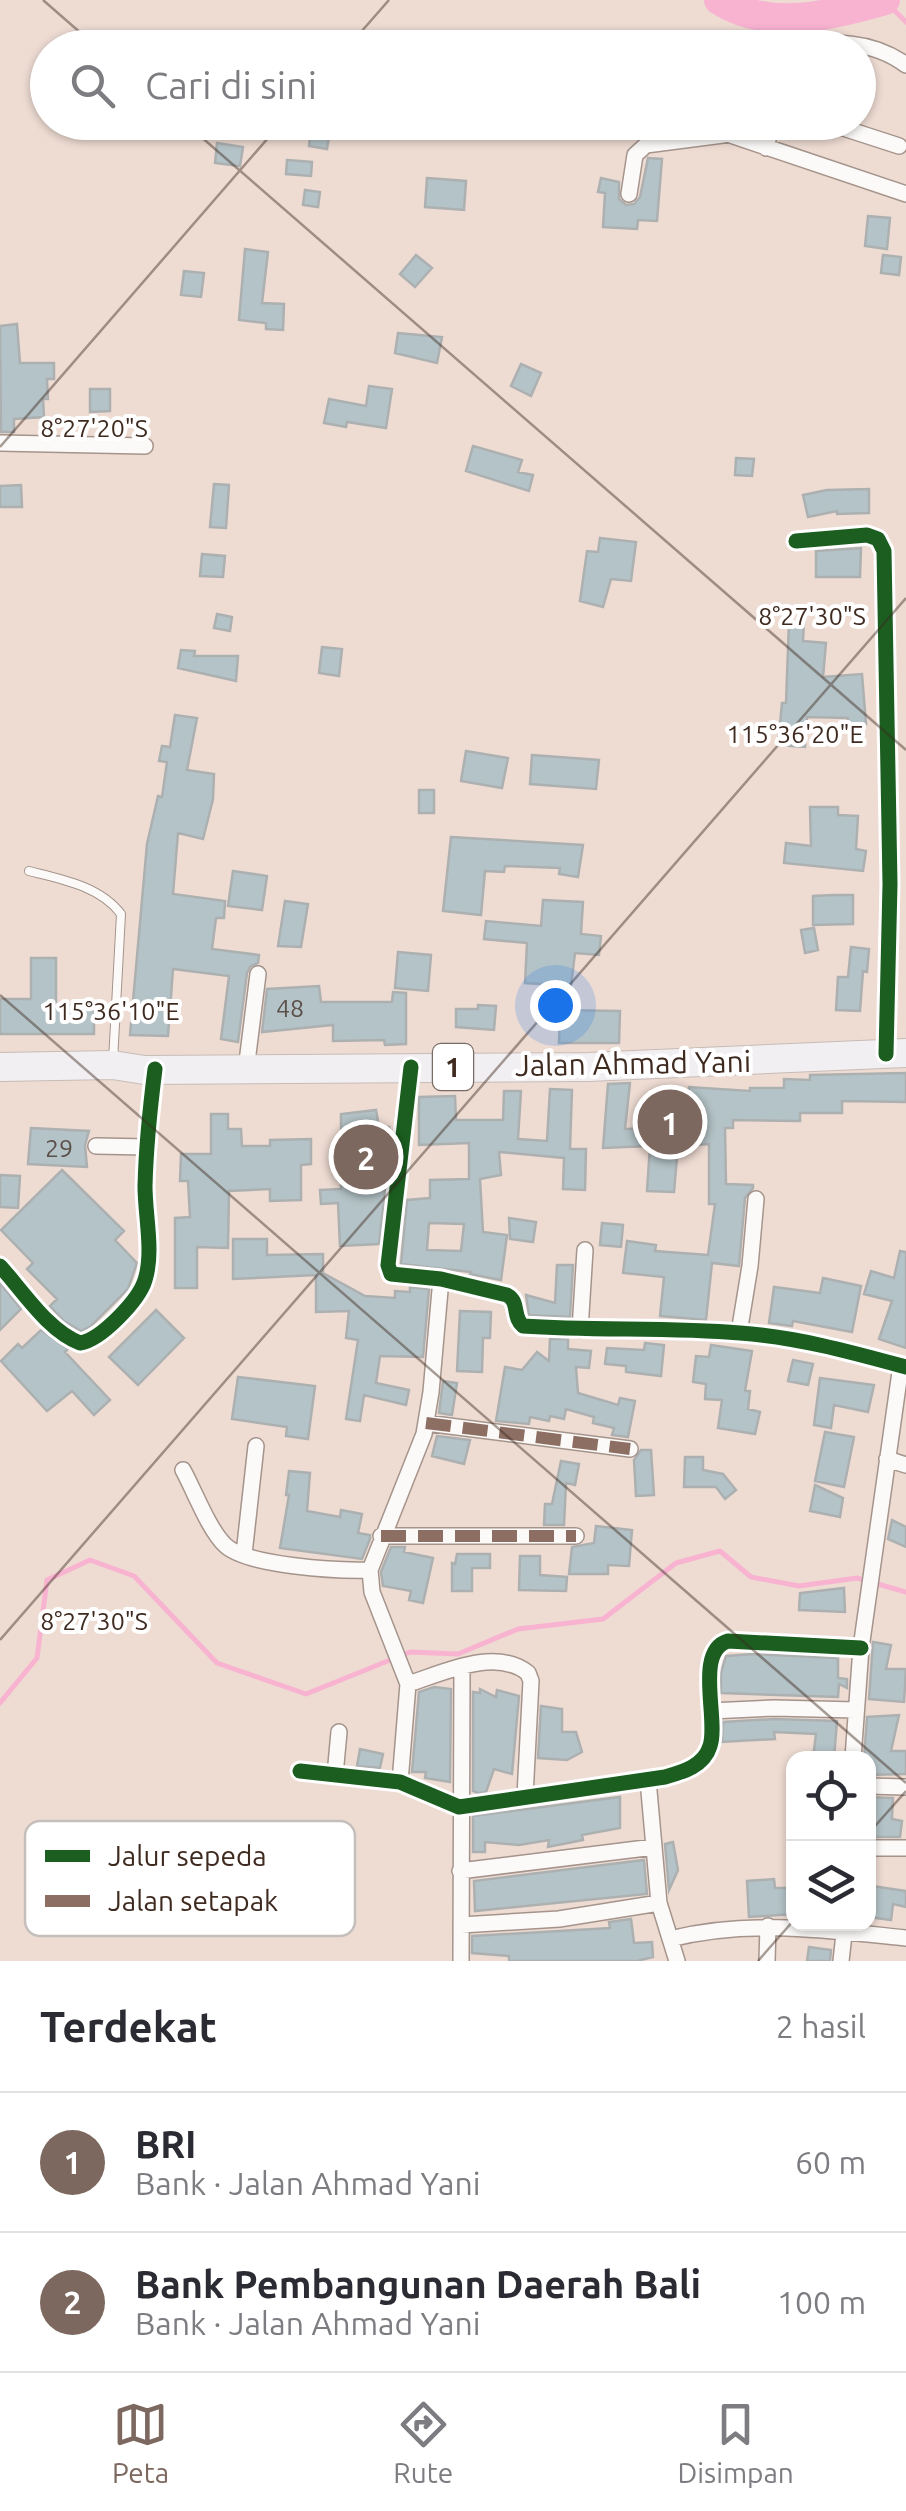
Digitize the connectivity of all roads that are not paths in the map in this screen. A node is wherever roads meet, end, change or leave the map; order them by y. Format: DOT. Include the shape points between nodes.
graph roads {
  1 [pos="876,48"];
  2 [pos="906,65"];
  3 [pos="876,139"];
  4 [pos="683,140"];
  5 [pos="744,140"];
  6 [pos="768,140"];
  7 [pos="899,146"];
  8 [pos="766,148"];
  9 [pos="628,194"];
  10 [pos="906,194"];
  11 [pos="0,442"];
  12 [pos="145,446"];
  13 [pos="796,541"];
  14 [pos="28,871"];
  15 [pos="258,974"];
  16 [pos="896,1053"];
  17 [pos="113,1066"];
  18 [pos="0,1067"];
  19 [pos="411,1067"];
  20 [pos="154,1069"];
  21 [pos="246,1070"];
  22 [pos="96,1146"];
  23 [pos="147,1147"];
  24 [pos="756,1200"];
  25 [pos="585,1250"];
  26 [pos="0,1266"];
  27 [pos="441,1278"];
  28 [pos="580,1330"];
  29 [pos="739,1332"];
  30 [pos="904,1366"];
  31 [pos="426,1423"];
  32 [pos="256,1446"];
  33 [pos="630,1449"];
  34 [pos="886,1459"];
  35 [pos="906,1465"];
  36 [pos="184,1470"];
  37 [pos="381,1536"];
  38 [pos="576,1536"];
  39 [pos="244,1554"];
  40 [pos="370,1570"];
  41 [pos="860,1648"];
  42 [pos="462,1668"];
  43 [pos="406,1680"];
  44 [pos="856,1710"];
  45 [pos="710,1711"];
  46 [pos="340,1732"];
  47 [pos="853,1751"];
  48 [pos="300,1771"];
  49 [pos="335,1774"];
  50 [pos="648,1780"];
  51 [pos="400,1782"];
  52 [pos="876,1786"];
  53 [pos="906,1787"];
  54 [pos="525,1796"];
  55 [pos="459,1807"];
  56 [pos="654,1846"];
  57 [pos="876,1848"];
  58 [pos="906,1848"];
  59 [pos="460,1871"];
  60 [pos="659,1903"];
  61 [pos="461,1924"];
  62 [pos="768,1926"];
  63 [pos="844,1934"];
  64 [pos="906,1938"];
  65 [pos="670,1939"];
  66 [pos="461,1961"];
  67 [pos="674,1961"];
  68 [pos="767,1961"];
  69 [pos="842,1961"];
  1 -- 2 [label="street"];
  3 -- 7 [label="street"];
  4 -- 9 [label="street" via="646,145 635,155"];
  5 -- 8 [label="street"];
  6 -- 8 [label="street"];
  8 -- 10 [label="street"];
  11 -- 12 [label="street"];
  13 -- 16 [label="street" via="867,536 878,538 884,550"];
  14 -- 17 [label="lane" via="95,893 120,914"];
  15 -- 21 [label="street"];
  16 -- 19 [label="highway, Jalan Ahmad Yani / 1"];
  17 -- 18 [label="highway, Jalan Ahmad Yani / 1"];
  17 -- 20 [label="highway, Jalan Ahmad Yani / 1"];
  19 -- 21 [label="highway, Jalan Ahmad Yani / 1"];
  19 -- 27 [label="street" via="388,1265 391,1274"];
  20 -- 21 [label="highway, Jalan Ahmad Yani / 1"];
  20 -- 23 [label="street"];
  22 -- 23 [label="street"];
  23 -- 26 [label="street" via="147,1276 135,1300 96,1339 80,1344 66,1336"];
  24 -- 29 [label="street"];
  25 -- 28 [label="street"];
  27 -- 28 [label="street" via="508,1294 523,1326"];
  27 -- 31 [label="street"];
  28 -- 29 [label="street"];
  29 -- 30 [label="street"];
  30 -- 34 [label="street"];
  31 -- 33 [label="street"];
  31 -- 37 [label="street"];
  32 -- 39 [label="street"];
  34 -- 35 [label="street"];
  34 -- 41 [label="street"];
  36 -- 39 [label="street" via="220,1540"];
  37 -- 38 [label="street"];
  37 -- 40 [label="street"];
  39 -- 40 [label="street" via="337,1571"];
  40 -- 43 [label="street"];
  41 -- 44 [label="street"];
  41 -- 45 [label="street" via="718,1644"];
  42 -- 43 [label="street"];
  42 -- 54 [label="street" via="506,1661 528,1673"];
  42 -- 55 [label="street"];
  43 -- 51 [label="street"];
  44 -- 45 [label="street"];
  44 -- 47 [label="street"];
  45 -- 50 [label="street" via="711,1745 704,1758"];
  46 -- 49 [label="street"];
  48 -- 49 [label="street"];
  49 -- 51 [label="street"];
  50 -- 54 [label="street"];
  50 -- 56 [label="street"];
  51 -- 55 [label="street"];
  52 -- 53 [label="street"];
  54 -- 55 [label="street"];
  55 -- 59 [label="street"];
  56 -- 59 [label="street"];
  56 -- 60 [label="street"];
  57 -- 58 [label="street"];
  59 -- 61 [label="street"];
  60 -- 61 [label="street" via="559,1919"];
  60 -- 65 [label="street"];
  61 -- 66 [label="street"];
  62 -- 63 [label="street"];
  62 -- 65 [label="street"];
  62 -- 68 [label="street"];
  63 -- 64 [label="street"];
  63 -- 69 [label="street"];
  65 -- 67 [label="street"];
}
